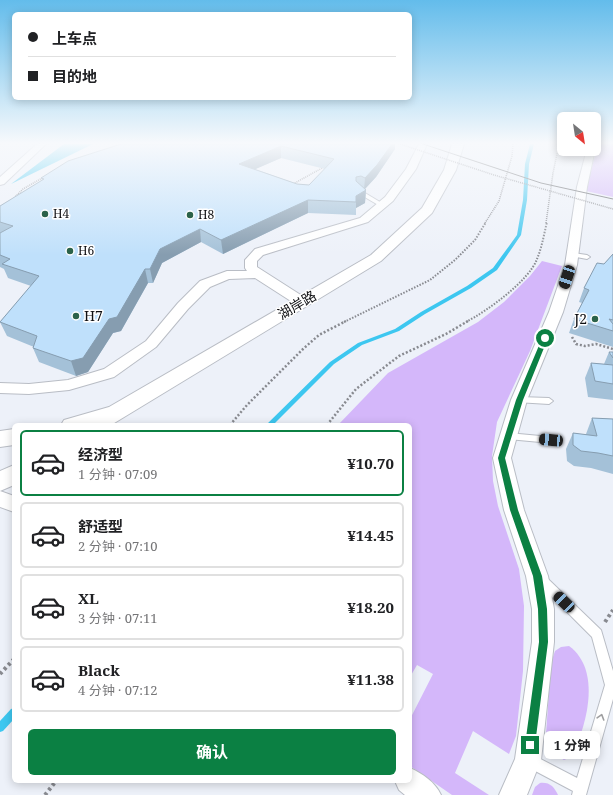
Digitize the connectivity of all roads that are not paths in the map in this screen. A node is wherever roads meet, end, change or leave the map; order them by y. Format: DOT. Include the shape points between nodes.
graph roads {
  1 [pos="402,181"];
  2 [pos="444,181"];
  3 [pos="583,181"];
  4 [pos="358,191"];
  5 [pos="382,205"];
  6 [pos="258,274"];
  7 [pos="302,302"];
  8 [pos="0,388"];
  9 [pos="519,400"];
  10 [pos="550,401"];
  11 [pos="122,409"];
  12 [pos="77,423"];
  13 [pos="98,423"];
  14 [pos="508,436"];
  15 [pos="12,437"];
  16 [pos="0,439"];
  17 [pos="551,440"];
  18 [pos="6,482"];
  19 [pos="12,498"];
  20 [pos="537,576"];
  21 [pos="528,760"];
  22 [pos="411,783"];
  23 [pos="579,791"];
  24 [pos="427,795"];
  25 [pos="513,795"];
  1 -- 5 [label="street"];
  2 -- 7 [label="street, 湖岸路" via="427,210 376,258"];
  3 -- 9 [label="street" via="580,256 571,265 556,312"];
  4 -- 5 [label="lane"];
  5 -- 6 [label="street" via="364,220 258,252 251,260 251,268"];
  6 -- 7 [label="street"];
  6 -- 8 [label="street" via="227,274 205,284 151,344 109,373 69,385 29,389"];
  7 -- 11 [label="street, 湖岸路"];
  9 -- 10 [label="lane"];
  9 -- 14 [label="street"];
  11 -- 12 [label="street"];
  11 -- 13 [label="street, 湖岸路"];
  14 -- 17 [label="lane"];
  14 -- 20 [label="street" via="502,458 514,510"];
  15 -- 16 [label="street"];
  18 -- 19 [label="street"];
  20 -- 21 [label="street" via="543,642"];
  23 -- 20 [label="lane, one-way" via="611,685 598,634"];
  21 -- 23 [label="lane"];
  21 -- 25 [label="street"];
  22 -- 24 [label="street"];
}
